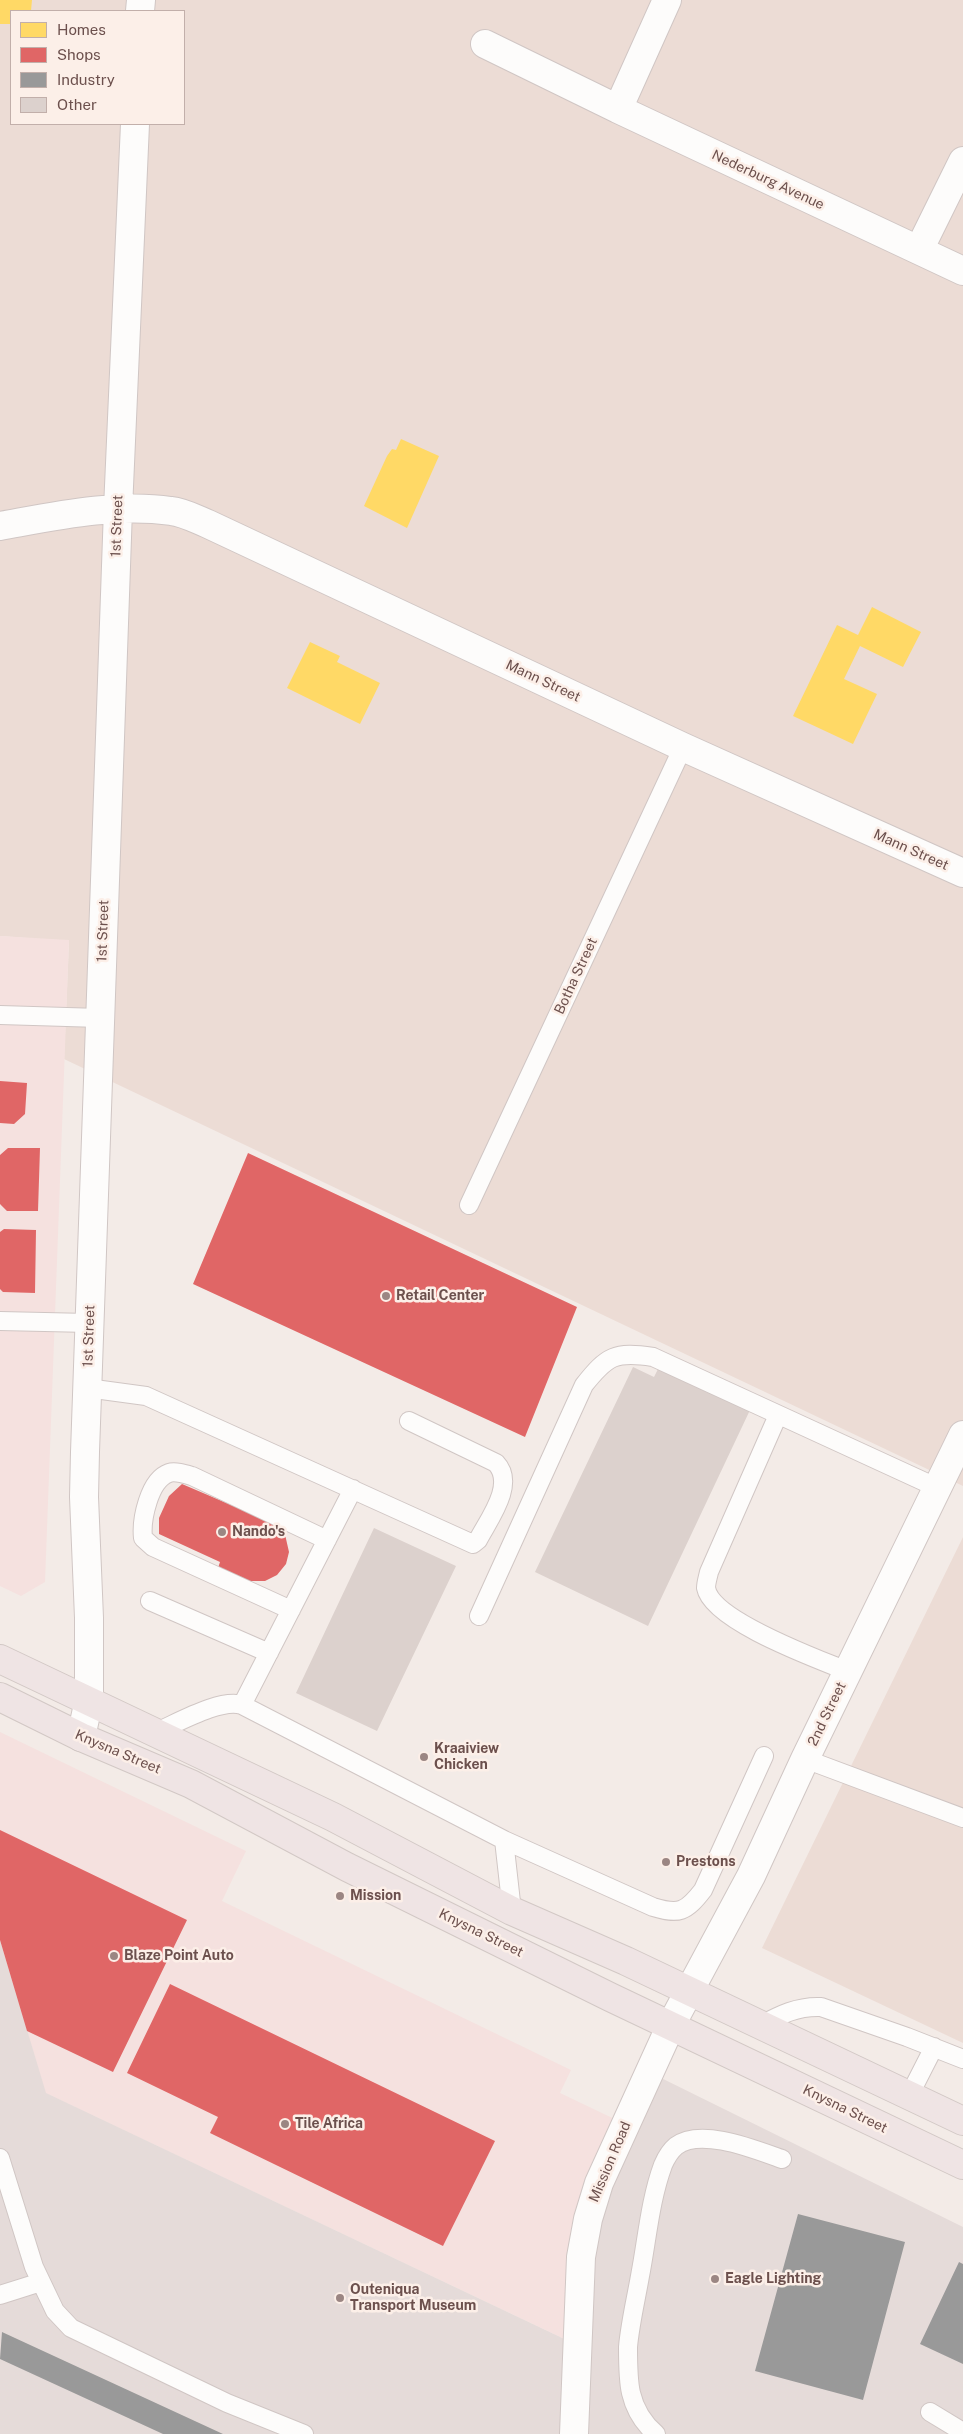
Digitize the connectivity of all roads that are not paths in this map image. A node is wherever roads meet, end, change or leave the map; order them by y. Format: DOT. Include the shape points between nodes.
graph roads {
  1 [pos="667,0"];
  2 [pos="485,44"];
  3 [pos="618,109"];
  4 [pos="135,125"];
  5 [pos="963,161"];
  6 [pos="919,250"];
  7 [pos="963,271"];
  8 [pos="118,509"];
  9 [pos="0,526"];
  10 [pos="683,747"];
  11 [pos="963,873"];
  12 [pos="0,1015"];
  13 [pos="100,1018"];
  14 [pos="469,1205"];
  15 [pos="0,1321"];
  16 [pos="90,1324"];
  17 [pos="87,1388"];
  18 [pos="778,1415"];
  19 [pos="409,1421"];
  20 [pos="963,1436"];
  21 [pos="938,1488"];
  22 [pos="353,1489"];
  23 [pos="327,1540"];
  24 [pos="150,1601"];
  25 [pos="291,1610"];
  26 [pos="479,1616"];
  27 [pos="269,1653"];
  28 [pos="0,1659"];
  29 [pos="847,1671"];
  30 [pos="0,1697"];
  31 [pos="89,1700"];
  32 [pos="242,1705"];
  33 [pos="154,1733"];
  34 [pos="81,1737"];
  35 [pos="764,1756"];
  36 [pos="805,1758"];
  37 [pos="963,1818"];
  38 [pos="504,1840"];
  39 [pos="512,1911"];
  40 [pos="689,1992"];
  41 [pos="671,2025"];
  42 [pos="759,2026"];
  43 [pos="934,2047"];
  44 [pos="963,2059"];
  45 [pos="909,2096"];
  46 [pos="963,2121"];
  47 [pos="0,2158"];
  48 [pos="782,2160"];
  49 [pos="963,2165"];
  50 [pos="6,2202"];
  51 [pos="41,2282"];
  52 [pos="0,2295"];
  53 [pos="930,2412"];
  54 [pos="963,2432"];
  55 [pos="304,2434"];
  56 [pos="574,2434"];
  57 [pos="656,2434"];
  1 -- 3 [label="street"];
  2 -- 3 [label="street, Nederburg Avenue"];
  3 -- 6 [label="street, Nederburg Avenue"];
  4 -- 8 [label="street, 1st Street"];
  5 -- 6 [label="street"];
  6 -- 7 [label="street, Nederburg Avenue"];
  8 -- 9 [label="street, Mann Street"];
  8 -- 10 [label="street, Mann Street" via="173,511 208,524"];
  8 -- 13 [label="street, 1st Street"];
  10 -- 11 [label="street, Mann Street"];
  10 -- 14 [label="lane, Botha Street"];
  12 -- 13 [label="lane"];
  13 -- 16 [label="street, 1st Street"];
  15 -- 16 [label="lane"];
  16 -- 17 [label="street, 1st Street"];
  17 -- 22 [label="lane" via="146,1396"];
  17 -- 31 [label="street, 1st Street" via="84,1497"];
  18 -- 21 [label="lane"];
  18 -- 26 [label="lane" via="653,1357 628,1353 599,1366 584,1385"];
  18 -- 29 [label="lane" via="709,1572 706,1587 723,1609 756,1633"];
  19 -- 22 [label="lane" via="496,1463 502,1469 505,1478 503,1488 478,1540 470,1544"];
  20 -- 21 [label="street, 2nd Street"];
  21 -- 29 [label="street, 2nd Street"];
  22 -- 23 [label="lane"];
  23 -- 25 [label="lane"];
  23 -- 25 [label="lane" via="192,1476 169,1473 160,1478 143,1512 143,1538 153,1547"];
  24 -- 27 [label="lane"];
  25 -- 27 [label="lane"];
  27 -- 32 [label="lane"];
  28 -- 31 [label="highway"];
  29 -- 36 [label="street, 2nd Street"];
  30 -- 34 [label="highway, Knysna Street"];
  31 -- 33 [label="highway"];
  31 -- 34 [label="street, 1st Street"];
  32 -- 33 [label="lane" via="219,1706"];
  32 -- 38 [label="lane"];
  33 -- 39 [label="highway" via="333,1817"];
  34 -- 41 [label="highway, Knysna Street" via="191,1784 347,1867"];
  35 -- 38 [label="lane" via="702,1890 692,1904 680,1911 669,1912 653,1907"];
  36 -- 37 [label="lane"];
  36 -- 40 [label="street, 2nd Street" via="751,1876"];
  38 -- 39 [label="lane"];
  39 -- 40 [label="highway"];
  40 -- 41 [label="street, Mission Road"];
  40 -- 42 [label="highway"];
  41 -- 49 [label="highway, Knysna Street"];
  41 -- 56 [label="street, Mission Road" via="606,2165 588,2219 579,2276"];
  42 -- 43 [label="lane" via="788,2011 808,2006 821,2007"];
  42 -- 45 [label="highway"];
  43 -- 44 [label="lane"];
  43 -- 45 [label="lane"];
  45 -- 46 [label="highway"];
  47 -- 50 [label="lane"];
  48 -- 57 [label="lane" via="730,2141 702,2140 676,2146 663,2166 651,2213 628,2347 630,2392 636,2409"];
  50 -- 51 [label="lane"];
  51 -- 52 [label="lane"];
  51 -- 55 [label="lane" via="55,2311 71,2328 227,2403"];
  53 -- 54 [label="lane"];
}
